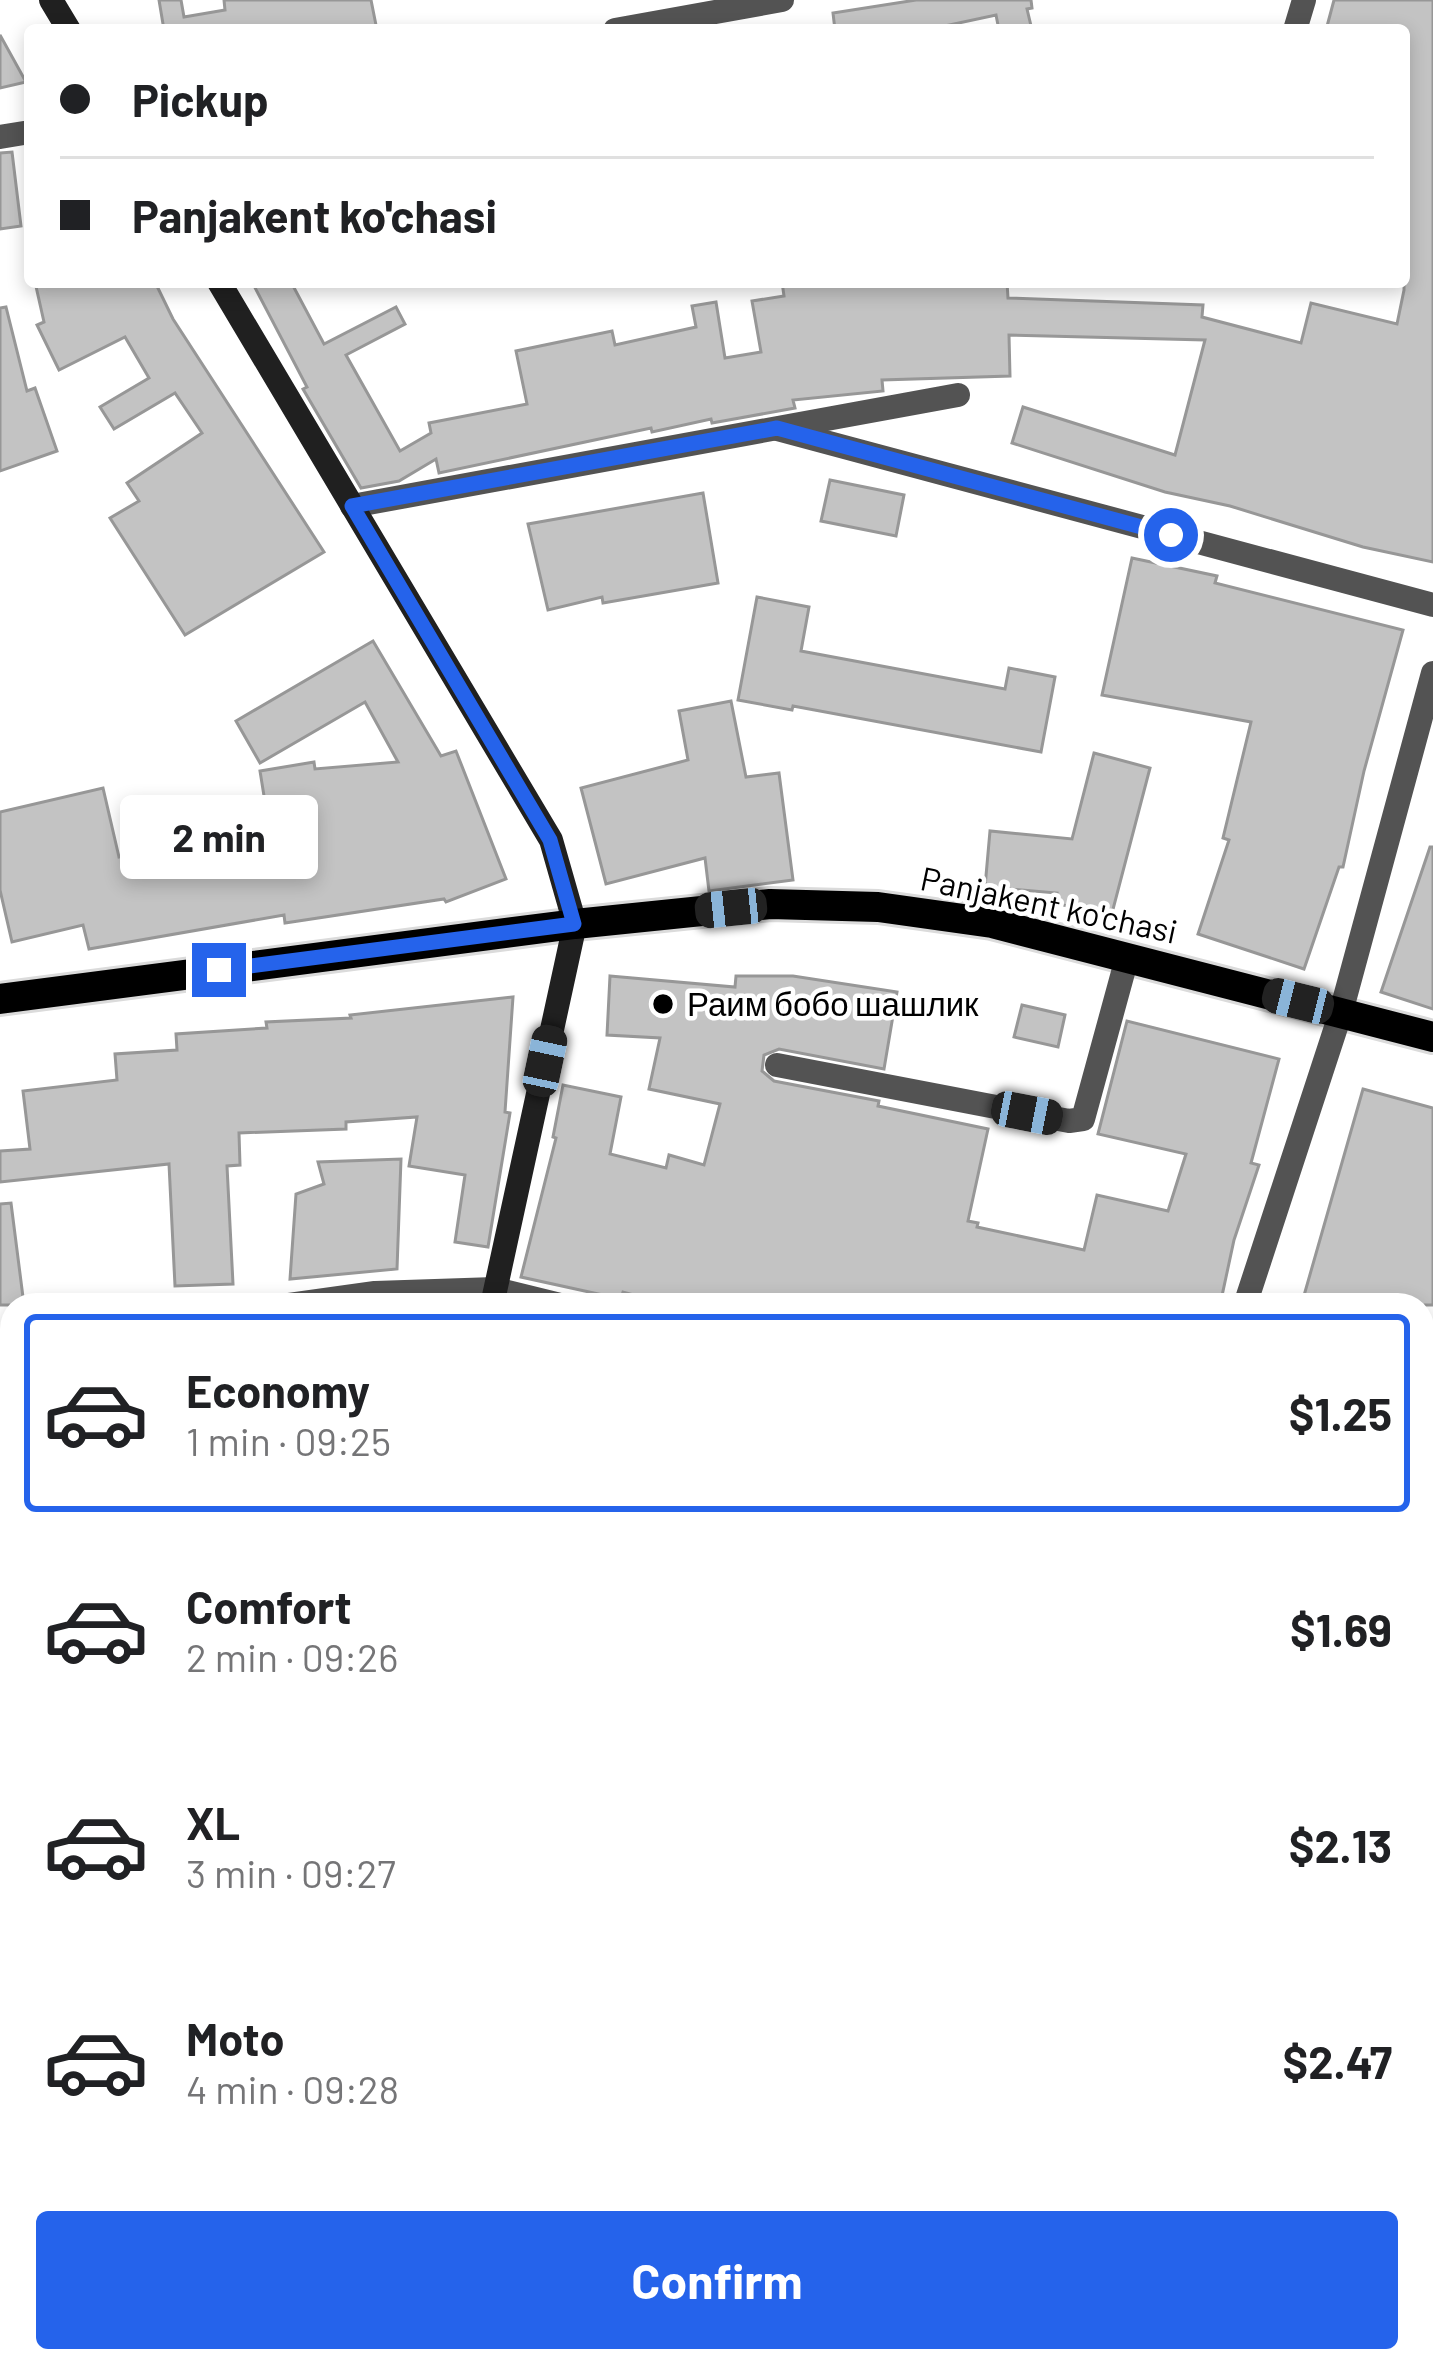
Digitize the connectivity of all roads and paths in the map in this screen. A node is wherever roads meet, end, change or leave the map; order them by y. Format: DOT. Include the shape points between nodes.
graph roads {
  1 [pos="782,0"];
  2 [pos="648,24"];
  3 [pos="223,288"];
  4 [pos="958,395"];
  5 [pos="777,428"];
  6 [pos="352,506"];
  7 [pos="1433,605"];
  8 [pos="1433,674"];
  9 [pos="574,924"];
  10 [pos="1127,958"];
  11 [pos="0,999"];
  12 [pos="1341,1012"];
  13 [pos="1433,1037"];
  14 [pos="777,1065"];
  15 [pos="495,1293"];
  16 [pos="1249,1293"];
  1 -- 2 [label="street"];
  3 -- 6 [label="main road"];
  4 -- 5 [label="street"];
  5 -- 6 [label="street"];
  5 -- 7 [label="street"];
  6 -- 9 [label="main road" via="550,840"];
  8 -- 12 [label="street"];
  9 -- 10 [label="main road, Panjakent ko'chasi" via="824,903 992,923"];
  9 -- 11 [label="main road, Panjakent ko'chasi"];
  9 -- 15 [label="main road"];
  10 -- 12 [label="main road, Panjakent ko'chasi"];
  10 -- 14 [label="street" via="1083,1119"];
  12 -- 13 [label="main road, Panjakent ko'chasi"];
  12 -- 16 [label="street"];
}
